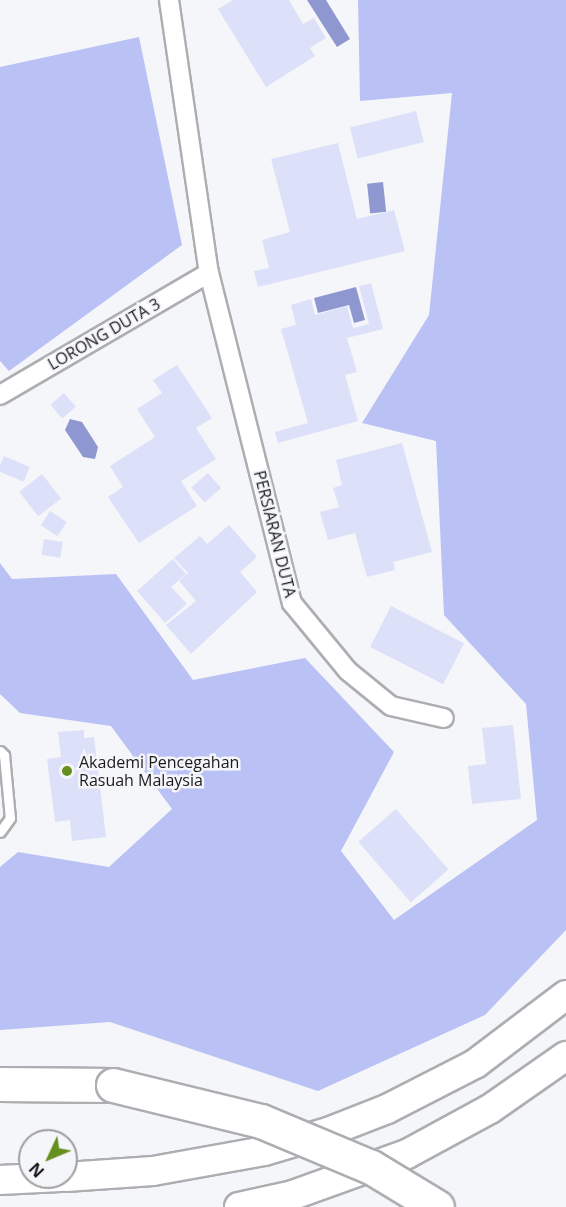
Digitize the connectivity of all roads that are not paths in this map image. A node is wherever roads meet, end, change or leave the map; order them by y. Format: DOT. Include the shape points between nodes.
graph roads {
  1 [pos="169,0"];
  2 [pos="209,273"];
  3 [pos="0,396"];
  4 [pos="444,718"];
  5 [pos="0,752"];
  6 [pos="0,832"];
  7 [pos="566,995"];
  8 [pos="566,1056"];
  9 [pos="0,1084"];
  10 [pos="78,1176"];
  11 [pos="18,1179"];
  12 [pos="0,1180"];
  13 [pos="239,1207"];
  14 [pos="437,1207"];
  1 -- 2 [label="street, PERSIARAN DUTA"];
  2 -- 3 [label="street, LORONG DUTA 3"];
  2 -- 4 [label="street, PERSIARAN DUTA" via="292,603 348,671 391,706"];
  5 -- 6 [label="lane" via="4,755 10,818"];
  7 -- 10 [label="main road" via="475,1064 328,1132 264,1151 153,1171"];
  8 -- 13 [label="main road" via="490,1109 407,1154 293,1194"];
  9 -- 14 [label="highway, bridge" via="113,1085 261,1121 371,1167"];
  11 -- 12 [label="main road"];
}
